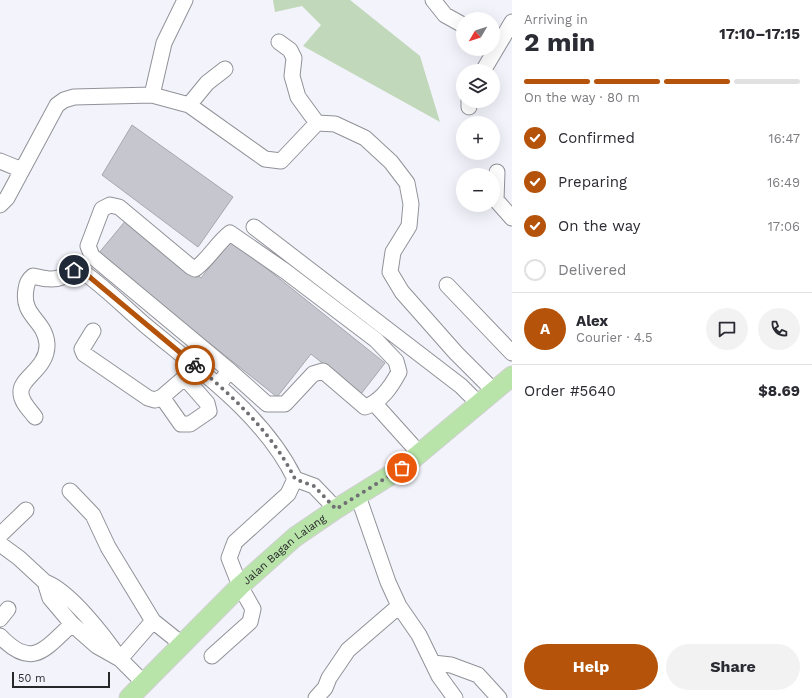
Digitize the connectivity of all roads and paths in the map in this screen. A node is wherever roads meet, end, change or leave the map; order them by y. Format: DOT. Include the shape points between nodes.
graph roads {
  1 [pos="185,0"];
  2 [pos="433,0"];
  3 [pos="456,20"];
  4 [pos="512,22"];
  5 [pos="500,36"];
  6 [pos="278,42"];
  7 [pos="225,69"];
  8 [pos="152,95"];
  9 [pos="189,104"];
  10 [pos="317,123"];
  11 [pos="0,160"];
  12 [pos="22,170"];
  13 [pos="500,204"];
  14 [pos="0,205"];
  15 [pos="512,218"];
  16 [pos="254,227"];
  17 [pos="447,285"];
  18 [pos="93,331"];
  19 [pos="512,353"];
  20 [pos="197,367"];
  21 [pos="229,370"];
  22 [pos="512,376"];
  23 [pos="184,378"];
  24 [pos="219,386"];
  25 [pos="495,392"];
  26 [pos="162,397"];
  27 [pos="375,404"];
  28 [pos="480,405"];
  29 [pos="35,417"];
  30 [pos="420,454"];
  31 [pos="295,479"];
  32 [pos="70,491"];
  33 [pos="358,496"];
  34 [pos="336,509"];
  35 [pos="26,510"];
  36 [pos="0,535"];
  37 [pos="0,544"];
  38 [pos="46,582"];
  39 [pos="240,586"];
  40 [pos="399,606"];
  41 [pos="153,621"];
  42 [pos="72,624"];
  43 [pos="0,636"];
  44 [pos="183,645"];
  45 [pos="212,656"];
  46 [pos="120,659"];
  47 [pos="433,663"];
  48 [pos="144,683"];
  49 [pos="325,695"];
  50 [pos="129,698"];
  51 [pos="455,698"];
  52 [pos="499,698"];
  1 -- 8 [label="street" via="164,43"];
  2 -- 3 [label="street" via="445,15"];
  4 -- 5 [label="street"];
  6 -- 10 [label="street" via="290,50 294,58 292,76 298,97"];
  7 -- 9 [label="street"];
  8 -- 9 [label="street"];
  8 -- 12 [label="street" via="74,97 64,100 57,105"];
  9 -- 10 [label="street" via="265,160 281,161"];
  10 -- 25 [label="street" via="335,124 365,138 391,162 407,183 411,204 409,226 393,252 390,272 402,292"];
  11 -- 12 [label="street"];
  12 -- 14 [label="street" via="7,198"];
  13 -- 15 [label="street"];
  16 -- 28 [label="street" via="461,386"];
  17 -- 19 [label="street"];
  18 -- 26 [label="street" via="82,349 87,358 148,398 155,400"];
  20 -- 23 [label="street"];
  20 -- 24 [label="street"];
  20 -- 29 [label="street" via="80,270 48,280 33,276 28,281 24,300 27,309 45,334 47,345 44,362 21,385 20,394"];
  21 -- 24 [label="street"];
  21 -- 27 [label="street" via="267,404 285,404 313,374 323,371 365,407"];
  21 -- 27 [label="street" via="92,256 88,246 102,209 110,205 119,207 190,267 195,268 201,264 230,233 284,271 376,340 396,361 399,372 392,385"];
  22 -- 25 [label="main road, Jalan Bagan Lalang"];
  23 -- 26 [label="street"];
  23 -- 26 [label="street" via="207,403 209,411 190,424 181,424"];
  24 -- 31 [label="street" via="265,434 286,460"];
  25 -- 28 [label="main road, Jalan Bagan Lalang"];
  27 -- 30 [label="street"];
  28 -- 30 [label="main road, Jalan Bagan Lalang"];
  30 -- 33 [label="main road, Jalan Bagan Lalang"];
  31 -- 34 [label="street" via="314,486"];
  31 -- 39 [label="street" via="288,494 235,542 229,558"];
  32 -- 41 [label="street" via="93,515 108,548"];
  33 -- 34 [label="main road, Jalan Bagan Lalang"];
  33 -- 40 [label="street"];
  34 -- 39 [label="main road, Jalan Bagan Lalang" via="295,537"];
  35 -- 36 [label="street"];
  37 -- 38 [label="street"];
  38 -- 42 [label="street" via="50,598"];
  38 -- 46 [label="street" via="56,586 104,635"];
  39 -- 44 [label="main road, Jalan Bagan Lalang"];
  39 -- 45 [label="street" via="252,609 250,622"];
  40 -- 47 [label="street" via="419,635"];
  40 -- 49 [label="street" via="348,650 329,678"];
  41 -- 44 [label="street"];
  41 -- 46 [label="street"];
  42 -- 43 [label="street" via="37,654 25,654"];
  42 -- 46 [label="street" via="97,646"];
  44 -- 48 [label="main road, Jalan Bagan Lalang"];
  46 -- 48 [label="street"];
  47 -- 51 [label="street"];
  47 -- 52 [label="street" via="451,665 478,675"];
  48 -- 50 [label="main road, Jalan Bagan Lalang"];
}
